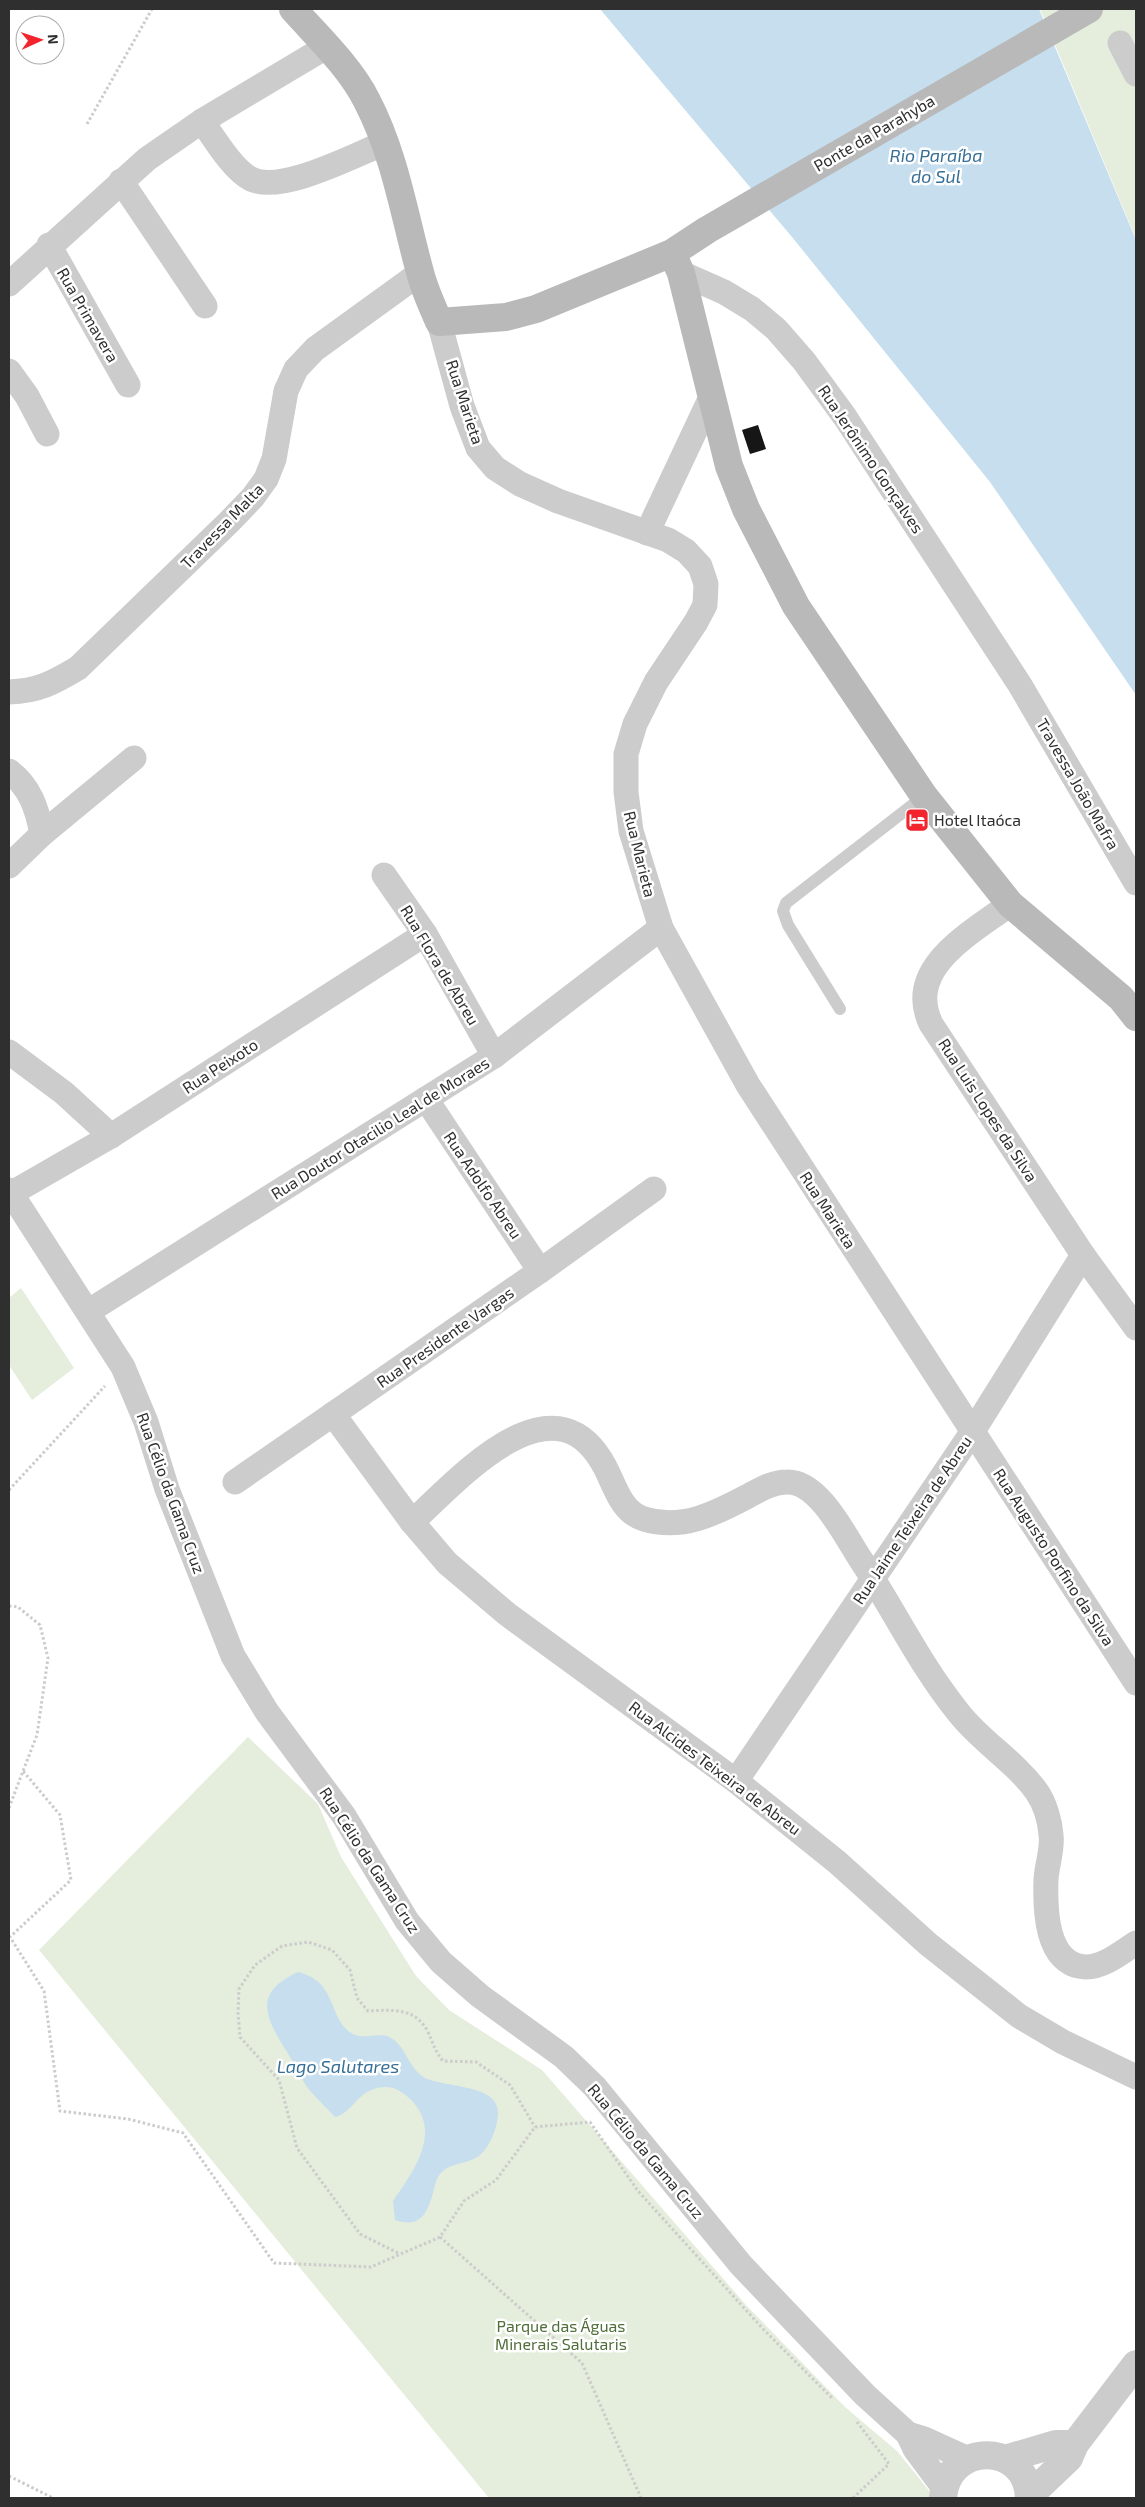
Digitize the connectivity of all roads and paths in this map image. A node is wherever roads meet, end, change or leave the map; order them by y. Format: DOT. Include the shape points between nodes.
graph roads {
  1 [pos="152,9"];
  2 [pos="293,9"];
  3 [pos="1083,12"];
  4 [pos="1120,43"];
  5 [pos="326,47"];
  6 [pos="1136,74"];
  7 [pos="202,121"];
  8 [pos="87,124"];
  9 [pos="385,143"];
  10 [pos="121,181"];
  11 [pos="49,245"];
  12 [pos="677,263"];
  13 [pos="420,273"];
  14 [pos="9,284"];
  15 [pos="205,306"];
  16 [pos="438,322"];
  17 [pos="9,371"];
  18 [pos="128,385"];
  19 [pos="711,397"];
  20 [pos="47,434"];
  21 [pos="647,533"];
  22 [pos="1020,685"];
  23 [pos="9,692"];
  24 [pos="134,758"];
  25 [pos="9,771"];
  26 [pos="924,796"];
  27 [pos="42,834"];
  28 [pos="9,866"];
  29 [pos="384,876"];
  30 [pos="1136,883"];
  31 [pos="1010,904"];
  32 [pos="661,928"];
  33 [pos="425,934"];
  34 [pos="840,1009"];
  35 [pos="1136,1017"];
  36 [pos="9,1052"];
  37 [pos="494,1056"];
  38 [pos="426,1099"];
  39 [pos="110,1136"];
  40 [pos="654,1189"];
  41 [pos="10,1191"];
  42 [pos="1083,1255"];
  43 [pos="540,1271"];
  44 [pos="89,1311"];
  45 [pos="1136,1328"];
  46 [pos="123,1367"];
  47 [pos="333,1414"];
  48 [pos="972,1431"];
  49 [pos="234,1482"];
  50 [pos="9,1490"];
  51 [pos="412,1522"];
  52 [pos="873,1578"];
  53 [pos="9,1606"];
  54 [pos="1136,1683"];
  55 [pos="23,1771"];
  56 [pos="736,1781"];
  57 [pos="9,1808"];
  58 [pos="1136,1943"];
  59 [pos="1136,2077"];
  60 [pos="535,2127"];
  61 [pos="440,2237"];
  62 [pos="1136,2364"];
  63 [pos="838,2403"];
  64 [pos="851,2416"];
  65 [pos="908,2434"];
  66 [pos="1075,2444"];
  67 [pos="968,2459"];
  68 [pos="1005,2459"];
  69 [pos="9,2476"];
  70 [pos="943,2493"];
  71 [pos="1029,2497"];
  72 [pos="53,2498"];
  73 [pos="641,2498"];
  74 [pos="853,2498"];
  1 -- 8 [label="path"];
  2 -- 5 [label="main road"];
  3 -- 12 [label="main road, Ponte da Parahyba" via="707,230"];
  4 -- 6 [label="street"];
  5 -- 7 [label="street"];
  5 -- 9 [label="main road" via="367,100"];
  7 -- 9 [label="street" via="236,166 251,179 266,183 294,180"];
  7 -- 10 [label="street" via="146,159"];
  9 -- 13 [label="main road" via="402,196"];
  10 -- 11 [label="street"];
  10 -- 15 [label="street"];
  11 -- 14 [label="street"];
  11 -- 18 [label="street, Rua Primavera"];
  12 -- 16 [label="main road, Ponte da Parahyba" via="506,317"];
  12 -- 19 [label="main road"];
  12 -- 22 [label="street, Rua Jerônimo Gonçalves" via="752,309 776,329 804,360"];
  13 -- 16 [label="main road"];
  13 -- 23 [label="street, Travessa Malta" via="315,349 296,369 286,391 274,459 266,479 230,522 78,668 51,684 29,691"];
  16 -- 21 [label="street, Rua Marieta" via="462,406 478,448 495,468 520,484 558,501"];
  17 -- 20 [label="street" via="27,396"];
  19 -- 21 [label="street"];
  19 -- 26 [label="main road" via="729,466 769,558 815,636"];
  21 -- 32 [label="street, Rua Marieta" via="686,551 700,566 706,584 705,605 656,682 635,724 626,754 631,831"];
  22 -- 30 [label="street, Travessa João Mafra"];
  24 -- 27 [label="street"];
  25 -- 27 [label="street" via="30,794"];
  26 -- 31 [label="main road"];
  26 -- 34 [label="lane" via="786,903 783,911 788,926"];
  27 -- 28 [label="street"];
  29 -- 33 [label="street, Rua Flora de Abreu"];
  31 -- 35 [label="main road" via="1114,992"];
  31 -- 42 [label="street, Rua Luis Lopes da Silva" via="941,958 925,986 924,1007 931,1024"];
  32 -- 37 [label="street, Rua Doutor Otacilio Leal de Moraes"];
  32 -- 48 [label="street, Rua Marieta" via="748,1085"];
  33 -- 37 [label="street, Rua Flora de Abreu"];
  33 -- 39 [label="street, Rua Peixoto"];
  36 -- 39 [label="street" via="64,1093"];
  37 -- 38 [label="street, Rua Doutor Otacilio Leal de Moraes"];
  38 -- 43 [label="street, Rua Adolfo Abreu"];
  38 -- 44 [label="street, Rua Doutor Otacilio Leal de Moraes"];
  39 -- 41 [label="street, Rua Peixoto"];
  40 -- 43 [label="street, Rua Presidente Vargas"];
  41 -- 44 [label="street, Rua Célio da Gama Cruz"];
  42 -- 45 [label="street, Rua Luis Lopes da Silva"];
  42 -- 48 [label="street, Rua Jaime Teixeira de Abreu"];
  43 -- 47 [label="street, Rua Presidente Vargas"];
  44 -- 46 [label="street, Rua Célio da Gama Cruz"];
  46 -- 50 [label="path"];
  46 -- 65 [label="street, Rua Célio da Gama Cruz" via="233,1656 267,1712 344,1816 407,1921 441,1962 480,1996 564,2057 595,2088 740,2265 865,2396"];
  47 -- 49 [label="street, Rua Presidente Vargas"];
  47 -- 51 [label="street, Rua Alcides Teixeira de Abreu"];
  48 -- 52 [label="street, Rua Jaime Teixeira de Abreu"];
  48 -- 54 [label="street, Rua Augusto Porfino da Silva"];
  51 -- 52 [label="street" via="485,1456 511,1439 536,1429 560,1429 581,1437 598,1453 619,1498 635,1516 654,1522 675,1524 698,1520 766,1486 788,1481 806,1487 821,1500"];
  51 -- 56 [label="street, Rua Alcides Teixeira de Abreu" via="447,1564 507,1614"];
  52 -- 56 [label="street, Rua Jaime Teixeira de Abreu"];
  52 -- 58 [label="street" via="959,1714 1014,1765 1038,1794 1052,1836 1046,1878 1046,1917 1052,1940 1061,1954 1084,1967"];
  53 -- 55 [label="path" via="18,1607 40,1625 48,1658 37,1735"];
  55 -- 57 [label="path"];
  55 -- 61 [label="path" via="60,1815 71,1880 10,1937 44,1991 60,2111 128,2119 183,2132 274,2263 371,2267"];
  56 -- 59 [label="street, Rua Alcides Teixeira de Abreu" via="837,1862 928,1944 1019,2016 1063,2042"];
  60 -- 61 [label="path" via="496,2180 464,2201"];
  60 -- 61 [label="path" via="510,2085 476,2062 443,2061 416,2015 395,2010 368,2011 356,1998 350,1970 332,1950 308,1942 282,1946 255,1966 239,1989 240,2037 279,2080 297,2148 360,2234 396,2254"];
  60 -- 63 [label="path" via="590,2122 638,2191 764,2330"];
  61 -- 73 [label="path" via="582,2363"];
  62 -- 66 [label="street"];
  64 -- 74 [label="path" via="889,2464"];
  65 -- 67 [label="street"];
  65 -- 70 [label="street, Rua Célio da Gama Cruz"];
  66 -- 68 [label="street" via="1056,2444"];
  66 -- 71 [label="street" via="1069,2458"];
  67 -- 68 [label="street" via="990,2455"];
  67 -- 70 [label="street" via="956,2467"];
  68 -- 71 [label="street" via="1021,2473"];
  69 -- 72 [label="path"];
}
